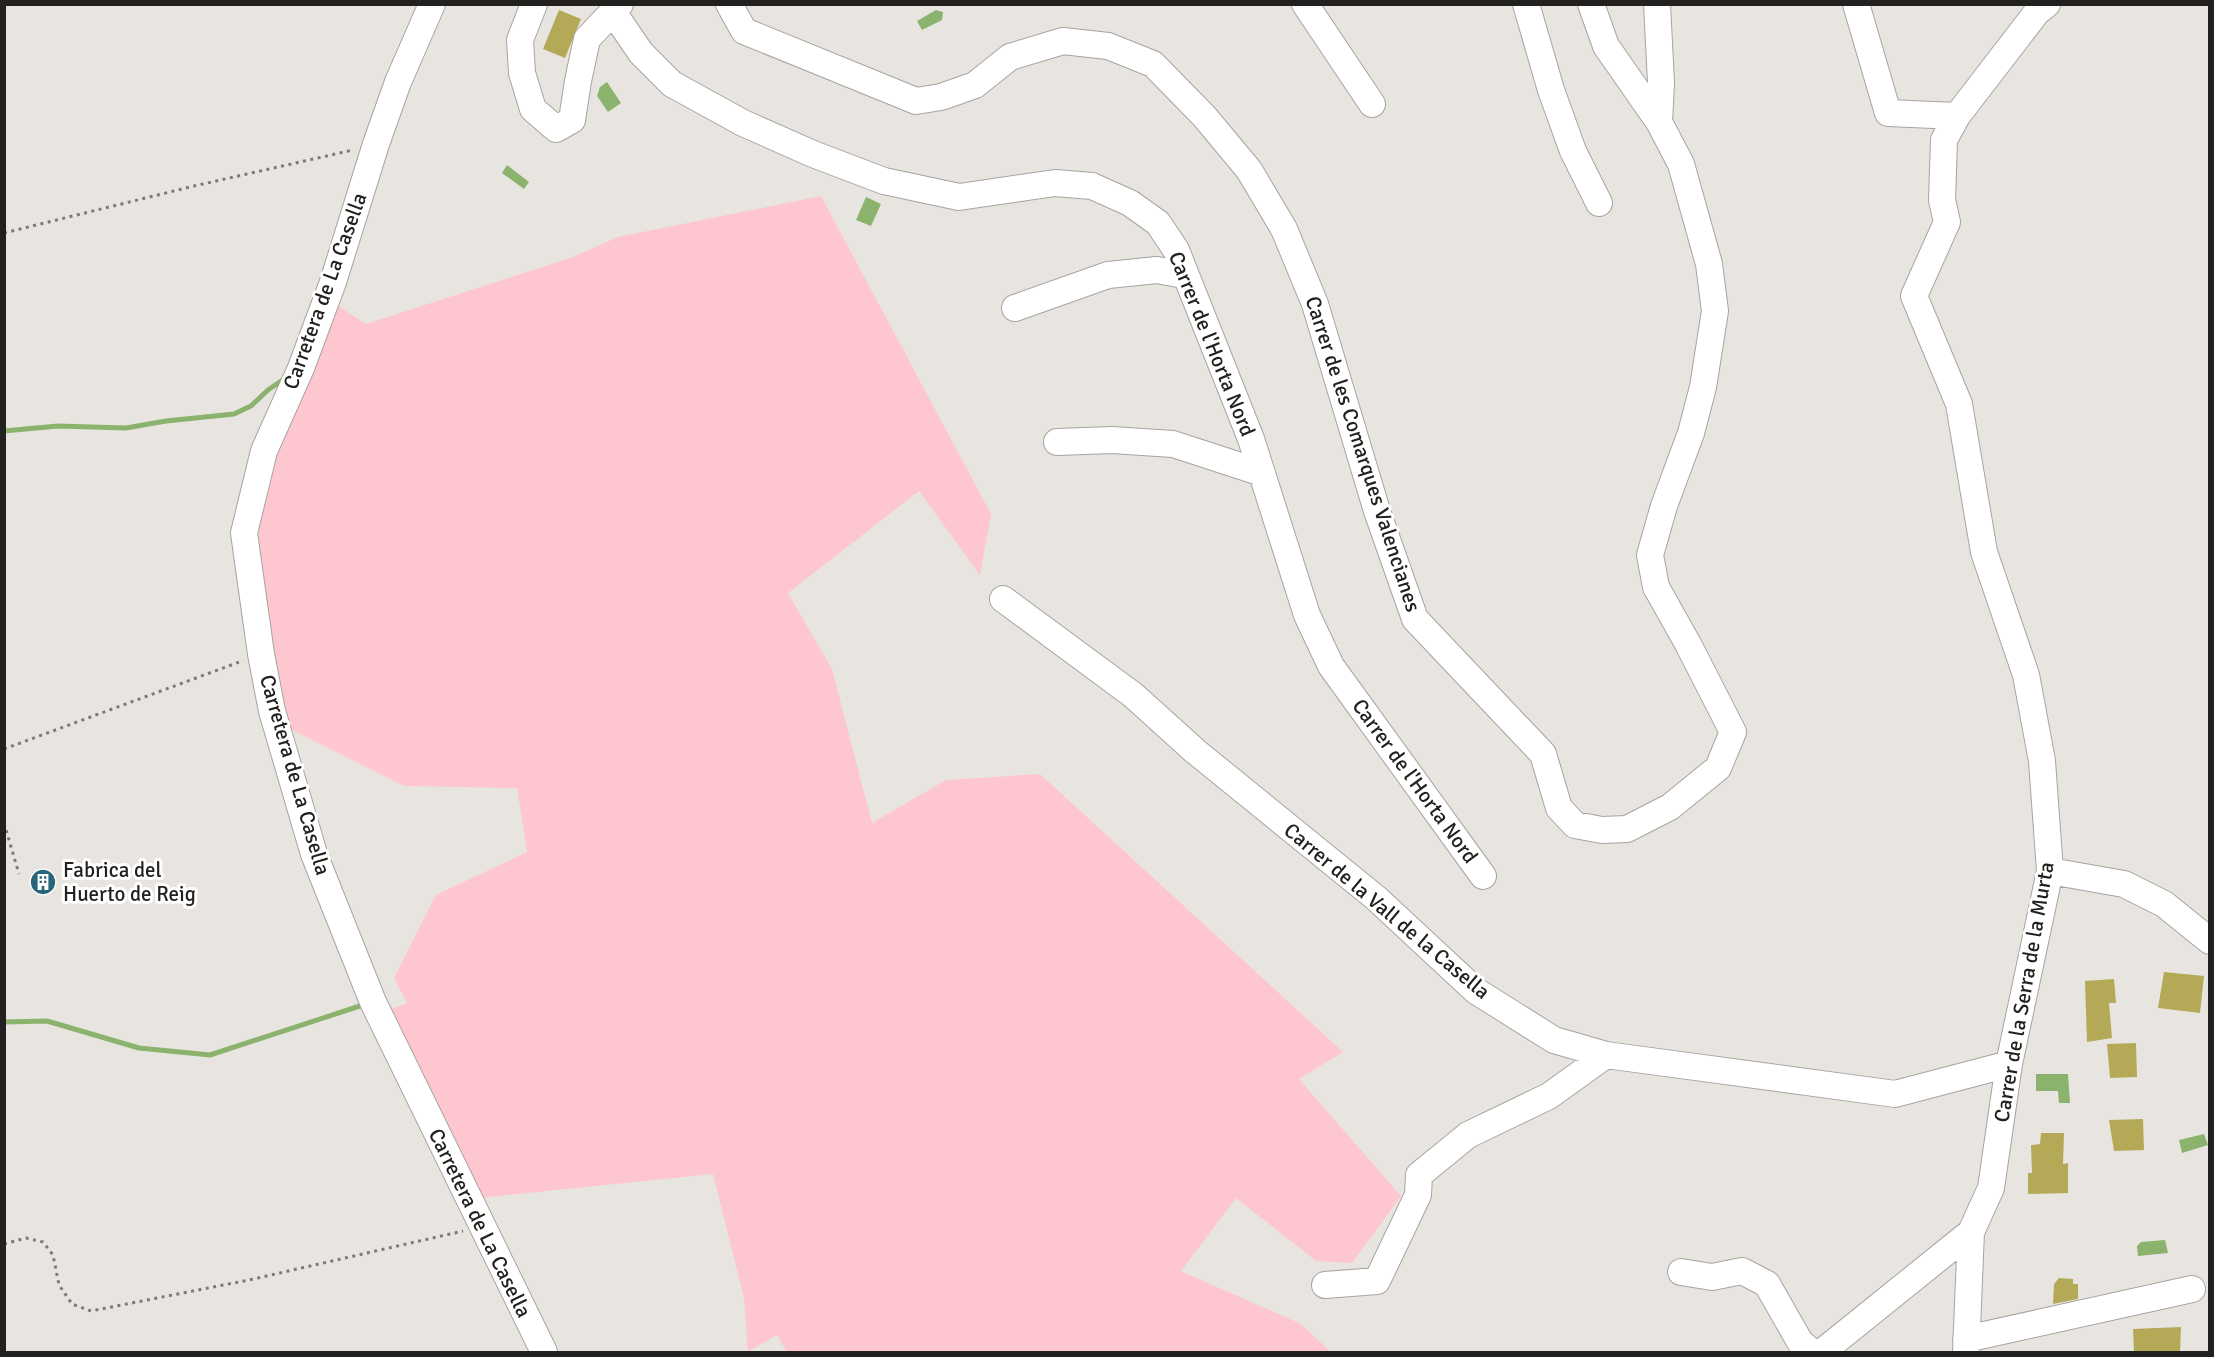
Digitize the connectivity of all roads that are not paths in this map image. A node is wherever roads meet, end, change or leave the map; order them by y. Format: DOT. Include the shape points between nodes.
graph roads {
  1 [pos="432,4"];
  2 [pos="534,4"];
  3 [pos="729,4"];
  4 [pos="1305,4"];
  5 [pos="1526,4"];
  6 [pos="1591,4"];
  7 [pos="1657,4"];
  8 [pos="1856,4"];
  9 [pos="2047,4"];
  10 [pos="616,8"];
  11 [pos="1372,104"];
  12 [pos="1957,116"];
  13 [pos="1659,122"];
  14 [pos="1599,203"];
  15 [pos="1185,275"];
  16 [pos="1015,308"];
  17 [pos="1058,442"];
  18 [pos="1262,473"];
  19 [pos="1003,599"];
  20 [pos="2050,871"];
  21 [pos="1484,876"];
  22 [pos="2210,941"];
  23 [pos="1606,1055"];
  24 [pos="2009,1064"];
  25 [pos="1971,1232"];
  26 [pos="1681,1272"];
  27 [pos="1325,1285"];
  28 [pos="2192,1289"];
  29 [pos="1966,1346"];
  30 [pos="544,1353"];
  31 [pos="1812,1353"];
  32 [pos="1822,1353"];
  1 -- 30 [label="street, Carretera de La Casella" via="398,82 301,368 264,451 244,533 272,711 314,854 374,1002"];
  2 -- 10 [label="street" via="520,40 522,73 533,109 556,129 572,120 587,39"];
  3 -- 13 [label="street, Carrer de les Comarques Valencianes" via="744,31 916,100 941,97 975,85 1010,57 1063,41 1108,46 1153,64 1249,170 1284,229 1315,304 1381,521 1416,619 1543,754 1559,808 1575,825 1602,830 1627,829 1670,807 1718,768 1733,732 1656,587 1650,555 1703,387 1715,311 1709,264 1681,164"];
  4 -- 11 [label="street"];
  5 -- 14 [label="street" via="1573,151"];
  6 -- 13 [label="street, Carrer de les Comarques Valencianes" via="1606,46"];
  7 -- 13 [label="street"];
  8 -- 12 [label="street" via="1888,113"];
  9 -- 12 [label="street, Carrer de la Serra de la Murta"];
  10 -- 15 [label="street, Carrer de l'Horta Nord" via="641,53 672,84 743,123 884,181 959,197 1055,183 1092,186 1130,202 1158,223 1176,250"];
  12 -- 20 [label="street, Carrer de la Serra de la Murta" via="1944,140 1942,200 1947,222 1914,296 1959,404 1984,552 2026,675 2042,761"];
  15 -- 16 [label="street" via="1157,270 1108,275"];
  15 -- 18 [label="street, Carrer de l'Horta Nord"];
  17 -- 18 [label="street" via="1173,444"];
  18 -- 21 [label="street, Carrer de l'Horta Nord" via="1307,615 1331,666"];
  19 -- 23 [label="street, Carrer de la Vall de la Casella" via="1133,695 1195,751 1376,898 1476,991 1554,1040"];
  20 -- 22 [label="street" via="2124,884 2164,904"];
  20 -- 24 [label="street, Carrer de la Serra de la Murta"];
  23 -- 24 [label="street, Carrer de la Vall de la Casella" via="1895,1094"];
  23 -- 27 [label="street" via="1549,1096 1468,1135 1419,1175 1418,1196 1377,1281"];
  24 -- 25 [label="street, Carrer de la Serra de la Murta" via="1991,1188"];
  25 -- 29 [label="street, Carrer de la Serra de la Murta"];
  25 -- 32 [label="street"];
  26 -- 31 [label="street" via="1712,1276 1742,1271 1767,1284 1800,1342"];
  28 -- 29 [label="street"];
}
